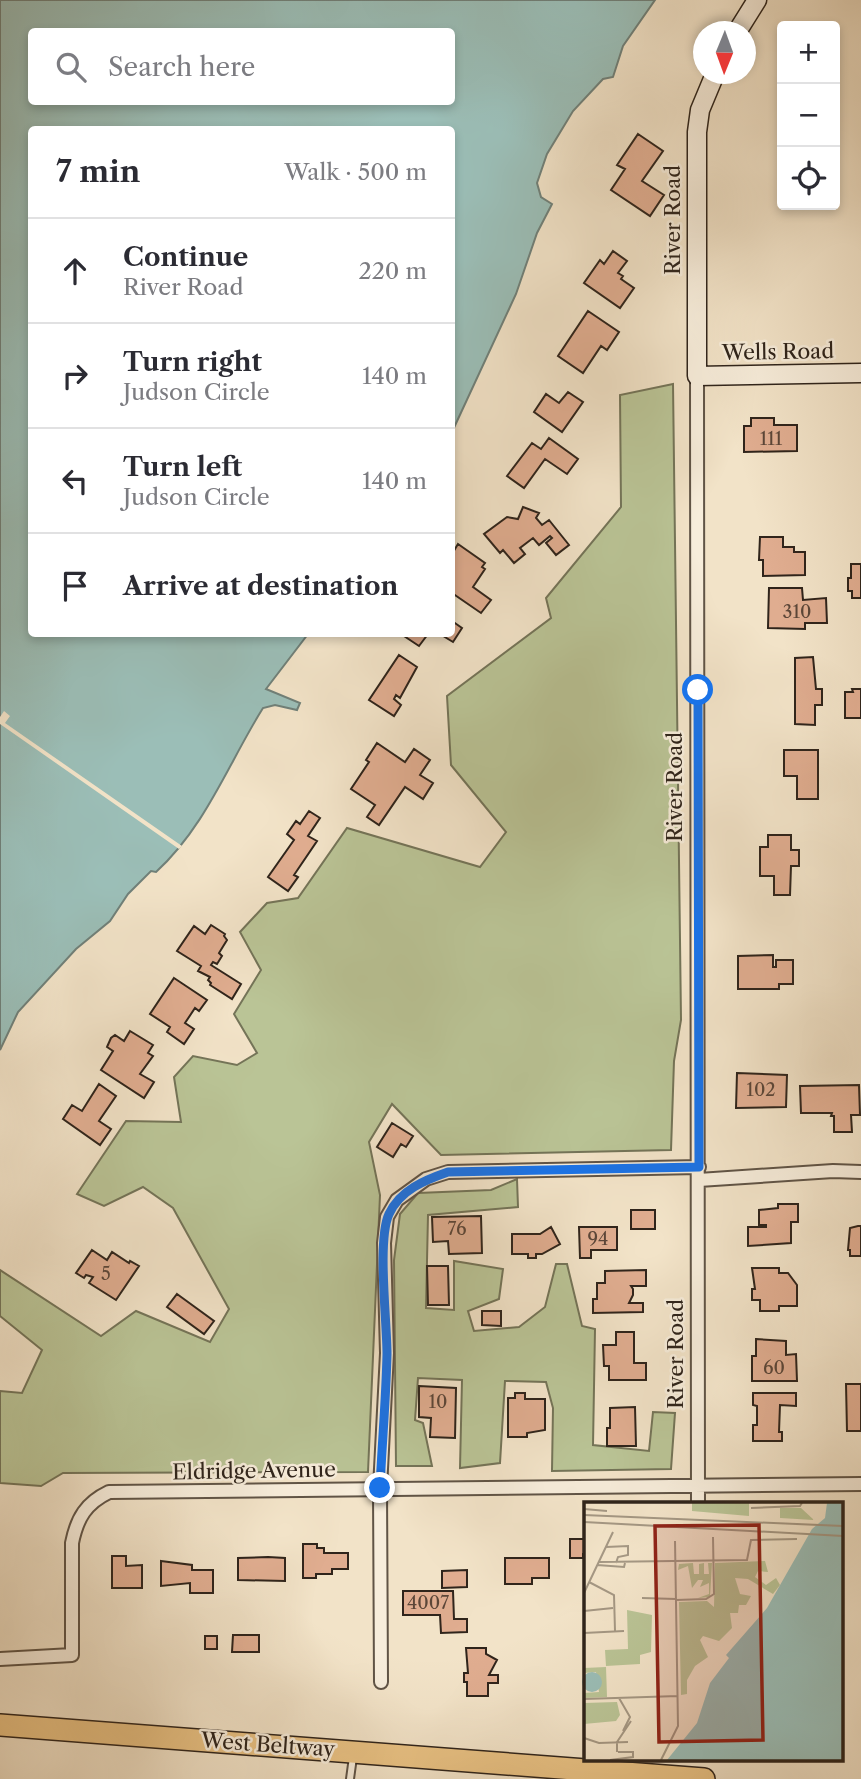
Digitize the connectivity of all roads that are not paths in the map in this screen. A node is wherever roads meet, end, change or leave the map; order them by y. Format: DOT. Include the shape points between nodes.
graph roads {
  1 [pos="757,0"];
  2 [pos="744,21"];
  3 [pos="711,84"];
  4 [pos="861,373"];
  5 [pos="697,376"];
  6 [pos="861,1172"];
  7 [pos="699,1173"];
  8 [pos="861,1484"];
  9 [pos="699,1486"];
  10 [pos="380,1488"];
  11 [pos="698,1502"];
  12 [pos="0,1659"];
  13 [pos="381,1682"];
  14 [pos="0,1725"];
  15 [pos="353,1752"];
  16 [pos="350,1779"];
  17 [pos="704,1779"];
  1 -- 2 [label="street"];
  3 -- 5 [label="street, River Road" via="700,110 696,152"];
  4 -- 5 [label="street, Wells Road"];
  5 -- 7 [label="street, River Road"];
  6 -- 7 [label="street"];
  7 -- 9 [label="street, River Road"];
  7 -- 10 [label="street" via="448,1172 426,1179 397,1200 387,1216 384,1243 387,1353"];
  8 -- 9 [label="street, Eldridge Avenue"];
  9 -- 10 [label="street, Eldridge Avenue"];
  9 -- 11 [label="street, River Road"];
  10 -- 12 [label="street, Eldridge Avenue" via="109,1492 80,1514 75,1529 72,1655"];
  10 -- 13 [label="street"];
  14 -- 15 [label="highway, West Beltway"];
  15 -- 16 [label="lane"];
  15 -- 17 [label="highway, West Beltway"];
}
